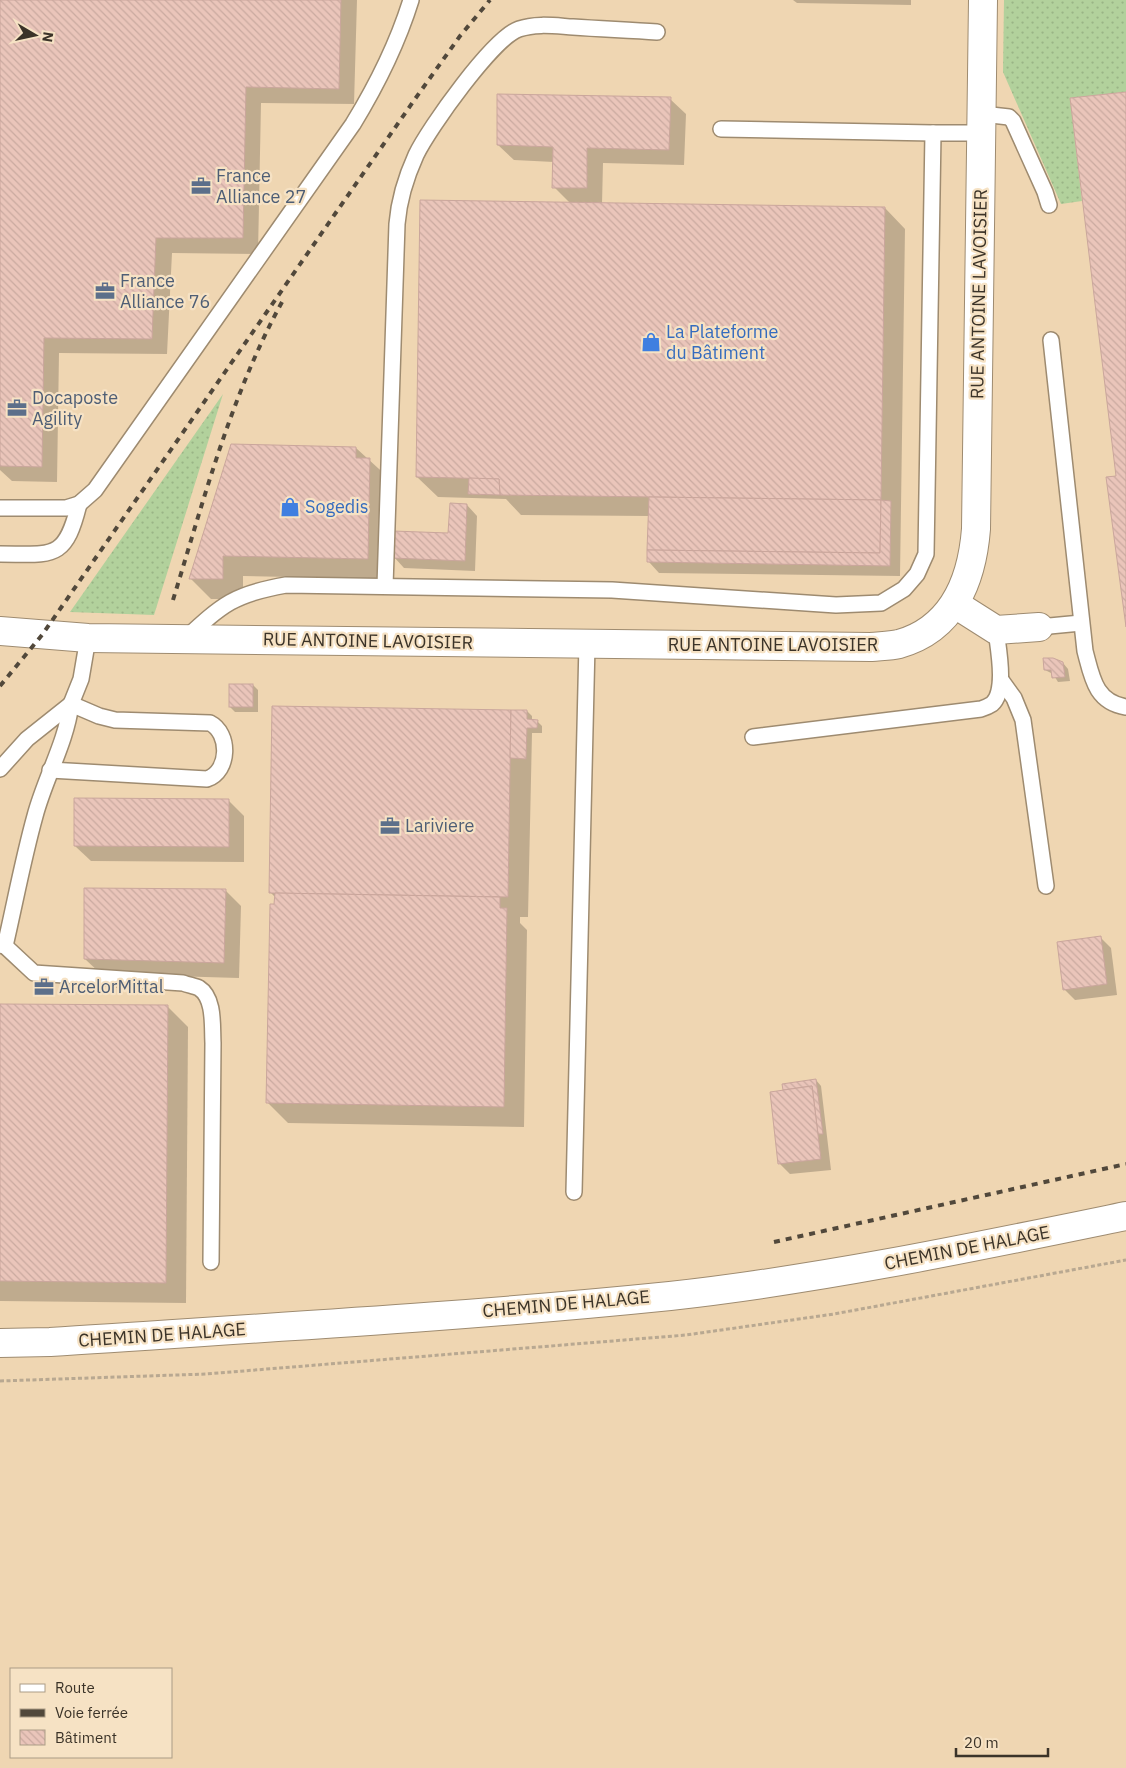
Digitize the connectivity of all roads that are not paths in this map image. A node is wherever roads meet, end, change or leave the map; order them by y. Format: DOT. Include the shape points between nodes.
graph roads {
  1 [pos="412,0"];
  2 [pos="983,0"];
  3 [pos="657,32"];
  4 [pos="982,123"];
  5 [pos="721,129"];
  6 [pos="933,133"];
  7 [pos="1049,205"];
  8 [pos="1051,340"];
  9 [pos="79,504"];
  10 [pos="0,508"];
  11 [pos="0,554"];
  12 [pos="385,586"];
  13 [pos="955,604"];
  14 [pos="1081,623"];
  15 [pos="1039,626"];
  16 [pos="0,630"];
  17 [pos="996,630"];
  18 [pos="88,638"];
  19 [pos="185,639"];
  20 [pos="587,644"];
  21 [pos="1001,680"];
  22 [pos="71,704"];
  23 [pos="1126,706"];
  24 [pos="753,737"];
  25 [pos="0,769"];
  26 [pos="50,770"];
  27 [pos="1046,886"];
  28 [pos="2,946"];
  29 [pos="574,1192"];
  30 [pos="1126,1216"];
  31 [pos="212,1262"];
  32 [pos="0,1343"];
  1 -- 9 [label="lane" via="381,78 353,124 95,490"];
  2 -- 4 [label="street, RUE ANTOINE LAVOISIER"];
  3 -- 12 [label="lane" via="540,26 519,29 496,45 449,104 417,153 405,181 397,224"];
  4 -- 6 [label="lane"];
  4 -- 7 [label="lane" via="1009,117 1013,121"];
  4 -- 13 [label="street, RUE ANTOINE LAVOISIER" via="976,529 967,580"];
  5 -- 6 [label="lane"];
  6 -- 12 [label="lane" via="926,554 917,574 904,589 881,603 836,605 612,590"];
  8 -- 14 [label="lane"];
  9 -- 10 [label="lane" via="66,508"];
  9 -- 11 [label="lane" via="74,526 59,549 48,554"];
  12 -- 19 [label="lane" via="286,585 255,590 232,599"];
  13 -- 17 [label="street"];
  13 -- 20 [label="street, RUE ANTOINE LAVOISIER" via="919,636 898,644 880,646"];
  14 -- 15 [label="lane"];
  14 -- 23 [label="lane" via="1094,682 1103,697 1114,705"];
  15 -- 17 [label="street"];
  16 -- 18 [label="street, RUE ANTOINE LAVOISIER"];
  17 -- 21 [label="lane"];
  18 -- 19 [label="street, RUE ANTOINE LAVOISIER"];
  18 -- 22 [label="lane" via="81,679"];
  19 -- 20 [label="street, RUE ANTOINE LAVOISIER"];
  20 -- 29 [label="lane"];
  21 -- 24 [label="lane" via="999,693 992,704 981,709"];
  21 -- 27 [label="lane" via="1014,698 1023,720"];
  22 -- 25 [label="lane" via="28,739"];
  22 -- 26 [label="lane" via="64,737"];
  22 -- 26 [label="lane" via="115,720 210,723 219,728 224,738 220,769 207,779"];
  26 -- 28 [label="lane"];
  28 -- 31 [label="lane" via="34,973 183,983 200,989 207,999 212,1016 213,1043"];
  30 -- 32 [label="street, CHEMIN DE HALAGE" via="859,1270 671,1296 372,1321"];
}
